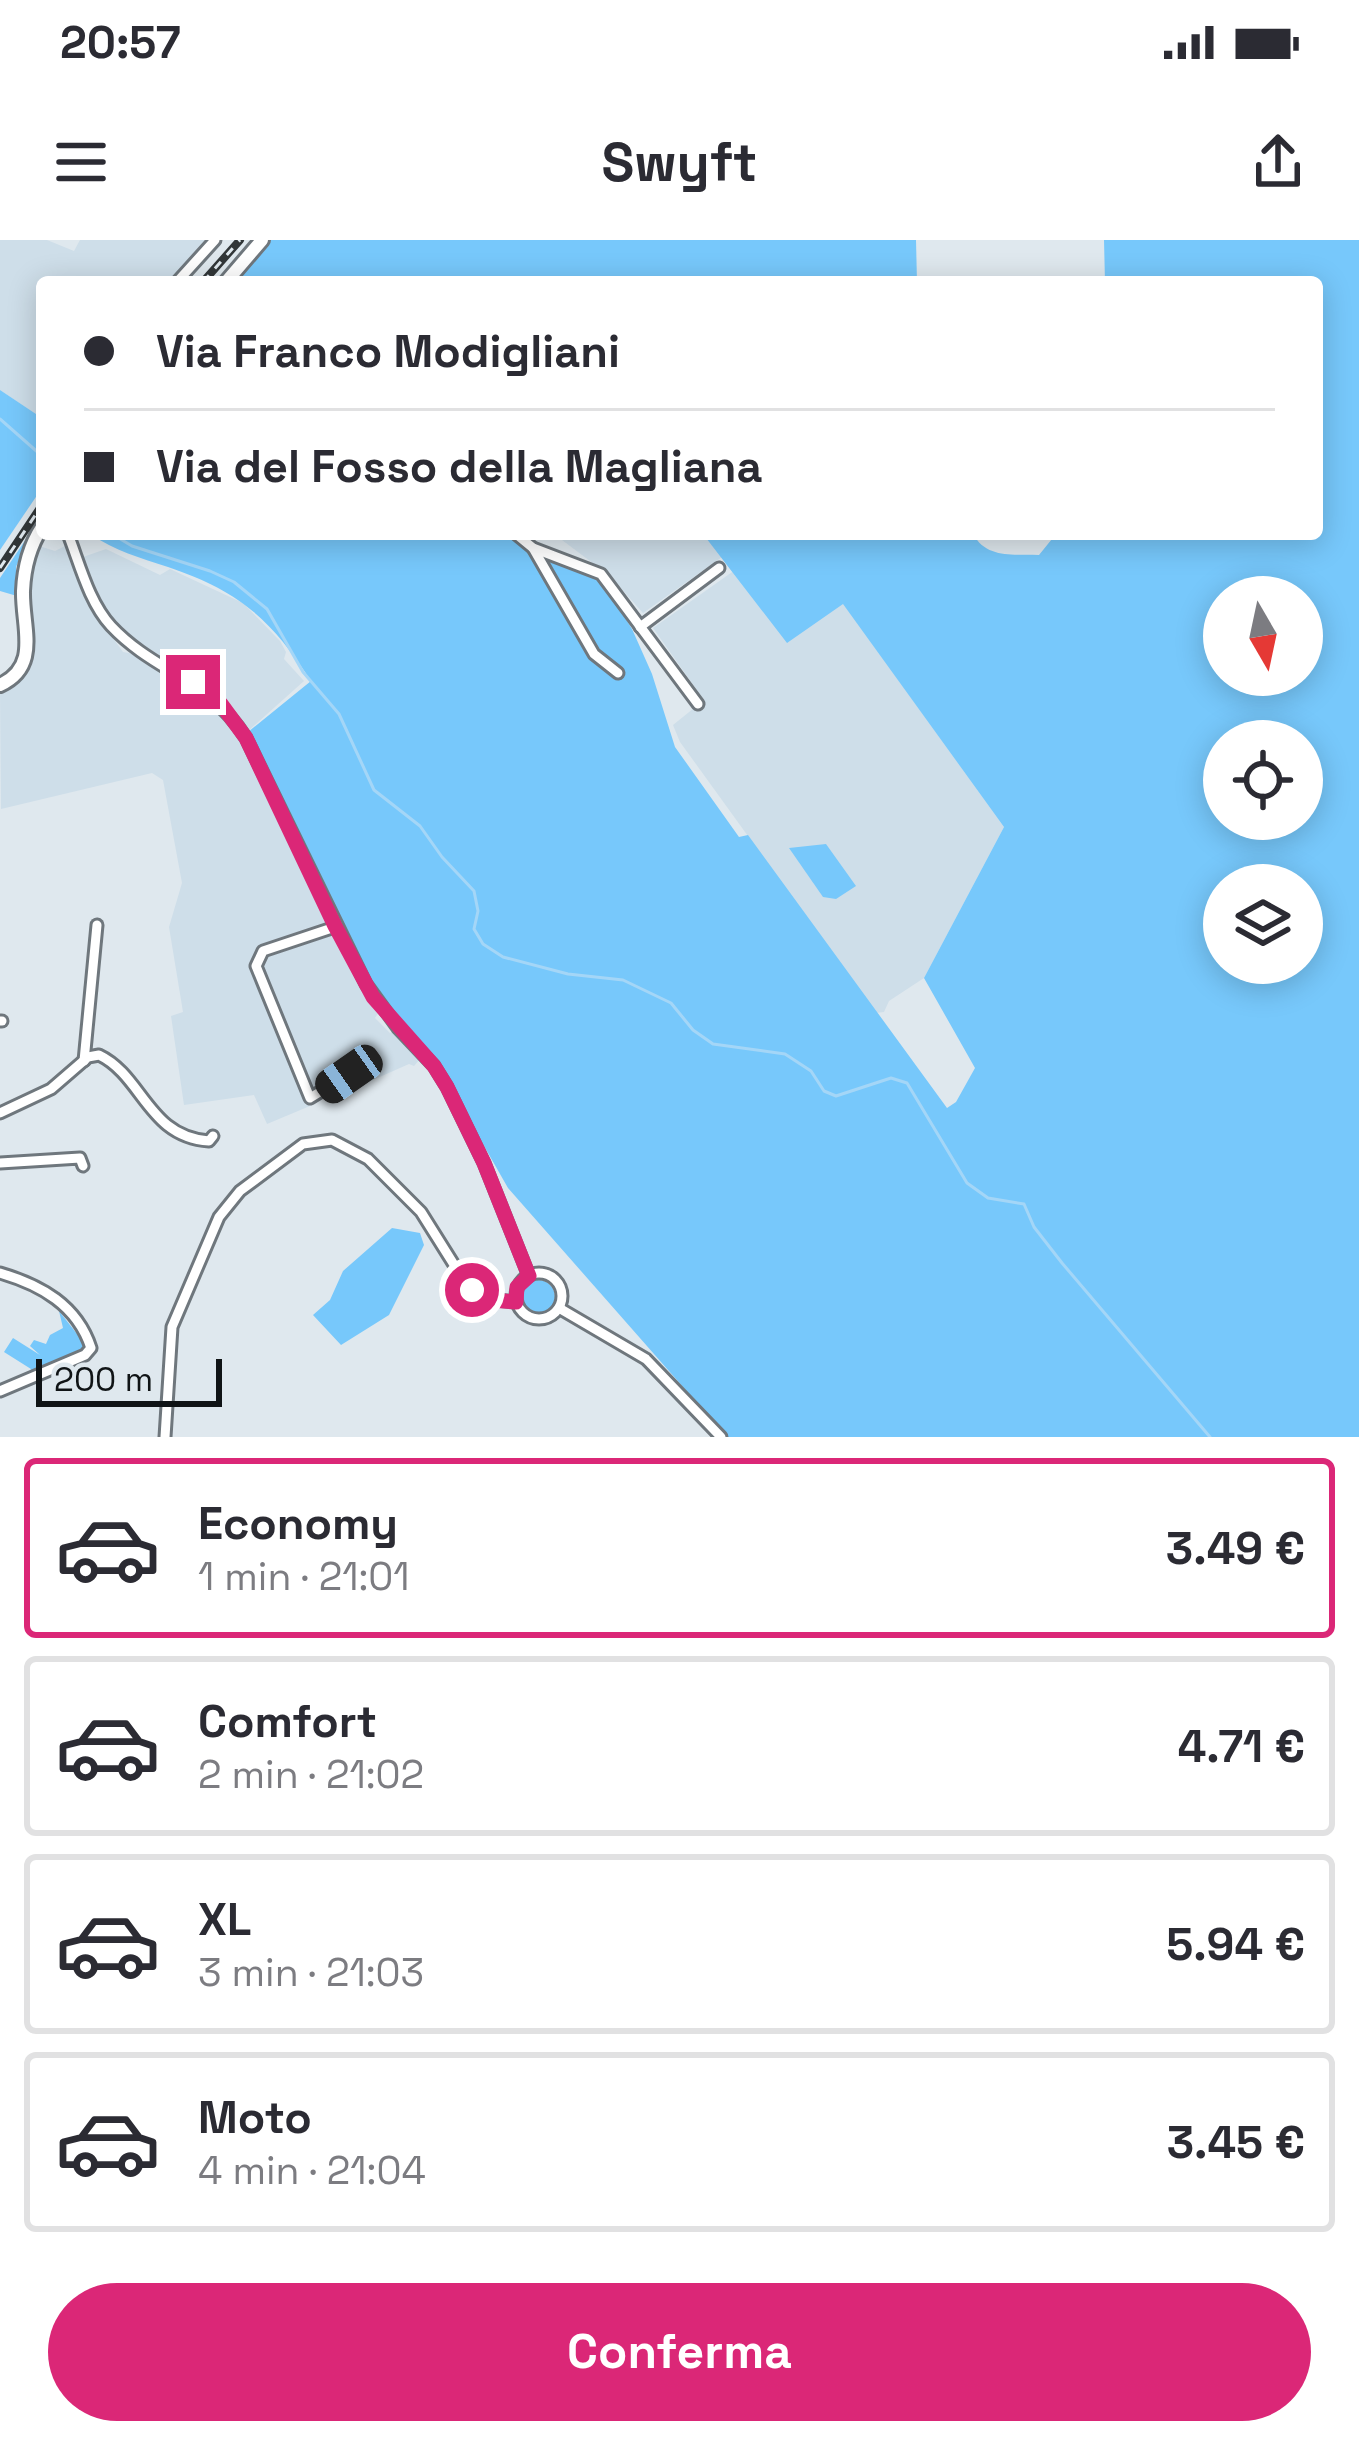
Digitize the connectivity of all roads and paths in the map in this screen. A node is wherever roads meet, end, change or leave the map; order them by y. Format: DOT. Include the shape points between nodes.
graph roads {
  1 [pos="215,240"];
  2 [pos="262,240"];
  3 [pos="182,276"];
  4 [pos="231,276"];
  5 [pos="36,540"];
  6 [pos="70,540"];
  7 [pos="523,540"];
  8 [pos="533,548"];
  9 [pos="719,568"];
  10 [pos="640,628"];
  11 [pos="618,674"];
  12 [pos="0,685"];
  13 [pos="698,704"];
  14 [pos="97,925"];
  15 [pos="335,926"];
  16 [pos="84,1061"];
  17 [pos="349,1074"];
  18 [pos="0,1113"];
  19 [pos="214,1136"];
  20 [pos="0,1163"];
  21 [pos="82,1166"];
  22 [pos="0,1273"];
  23 [pos="529,1276"];
  24 [pos="516,1302"];
  25 [pos="559,1308"];
  26 [pos="0,1391"];
  27 [pos="165,1437"];
  28 [pos="722,1437"];
  1 -- 3 [label="street"];
  2 -- 4 [label="main road"];
  5 -- 12 [label="main road" via="25,567 26,659"];
  6 -- 15 [label="street" via="111,626 235,721"];
  7 -- 8 [label="street"];
  8 -- 10 [label="street" via="601,574"];
  8 -- 11 [label="street" via="594,654"];
  9 -- 10 [label="street"];
  10 -- 13 [label="street"];
  14 -- 16 [label="street"];
  15 -- 17 [label="street" via="262,951 256,966 310,1098"];
  15 -- 23 [label="street" via="373,997 447,1087"];
  16 -- 18 [label="street" via="51,1089"];
  16 -- 19 [label="street" via="108,1059 164,1124 205,1142"];
  20 -- 21 [label="street" via="80,1158"];
  22 -- 26 [label="street" via="63,1303 91,1348"];
  23 -- 24 [label="street"];
  23 -- 25 [label="street" via="555,1281"];
  24 -- 25 [label="street" via="531,1318"];
  24 -- 27 [label="street" via="468,1287 421,1213 368,1160 332,1140 303,1144 219,1217 172,1327"];
  25 -- 28 [label="street" via="658,1368"];
}
